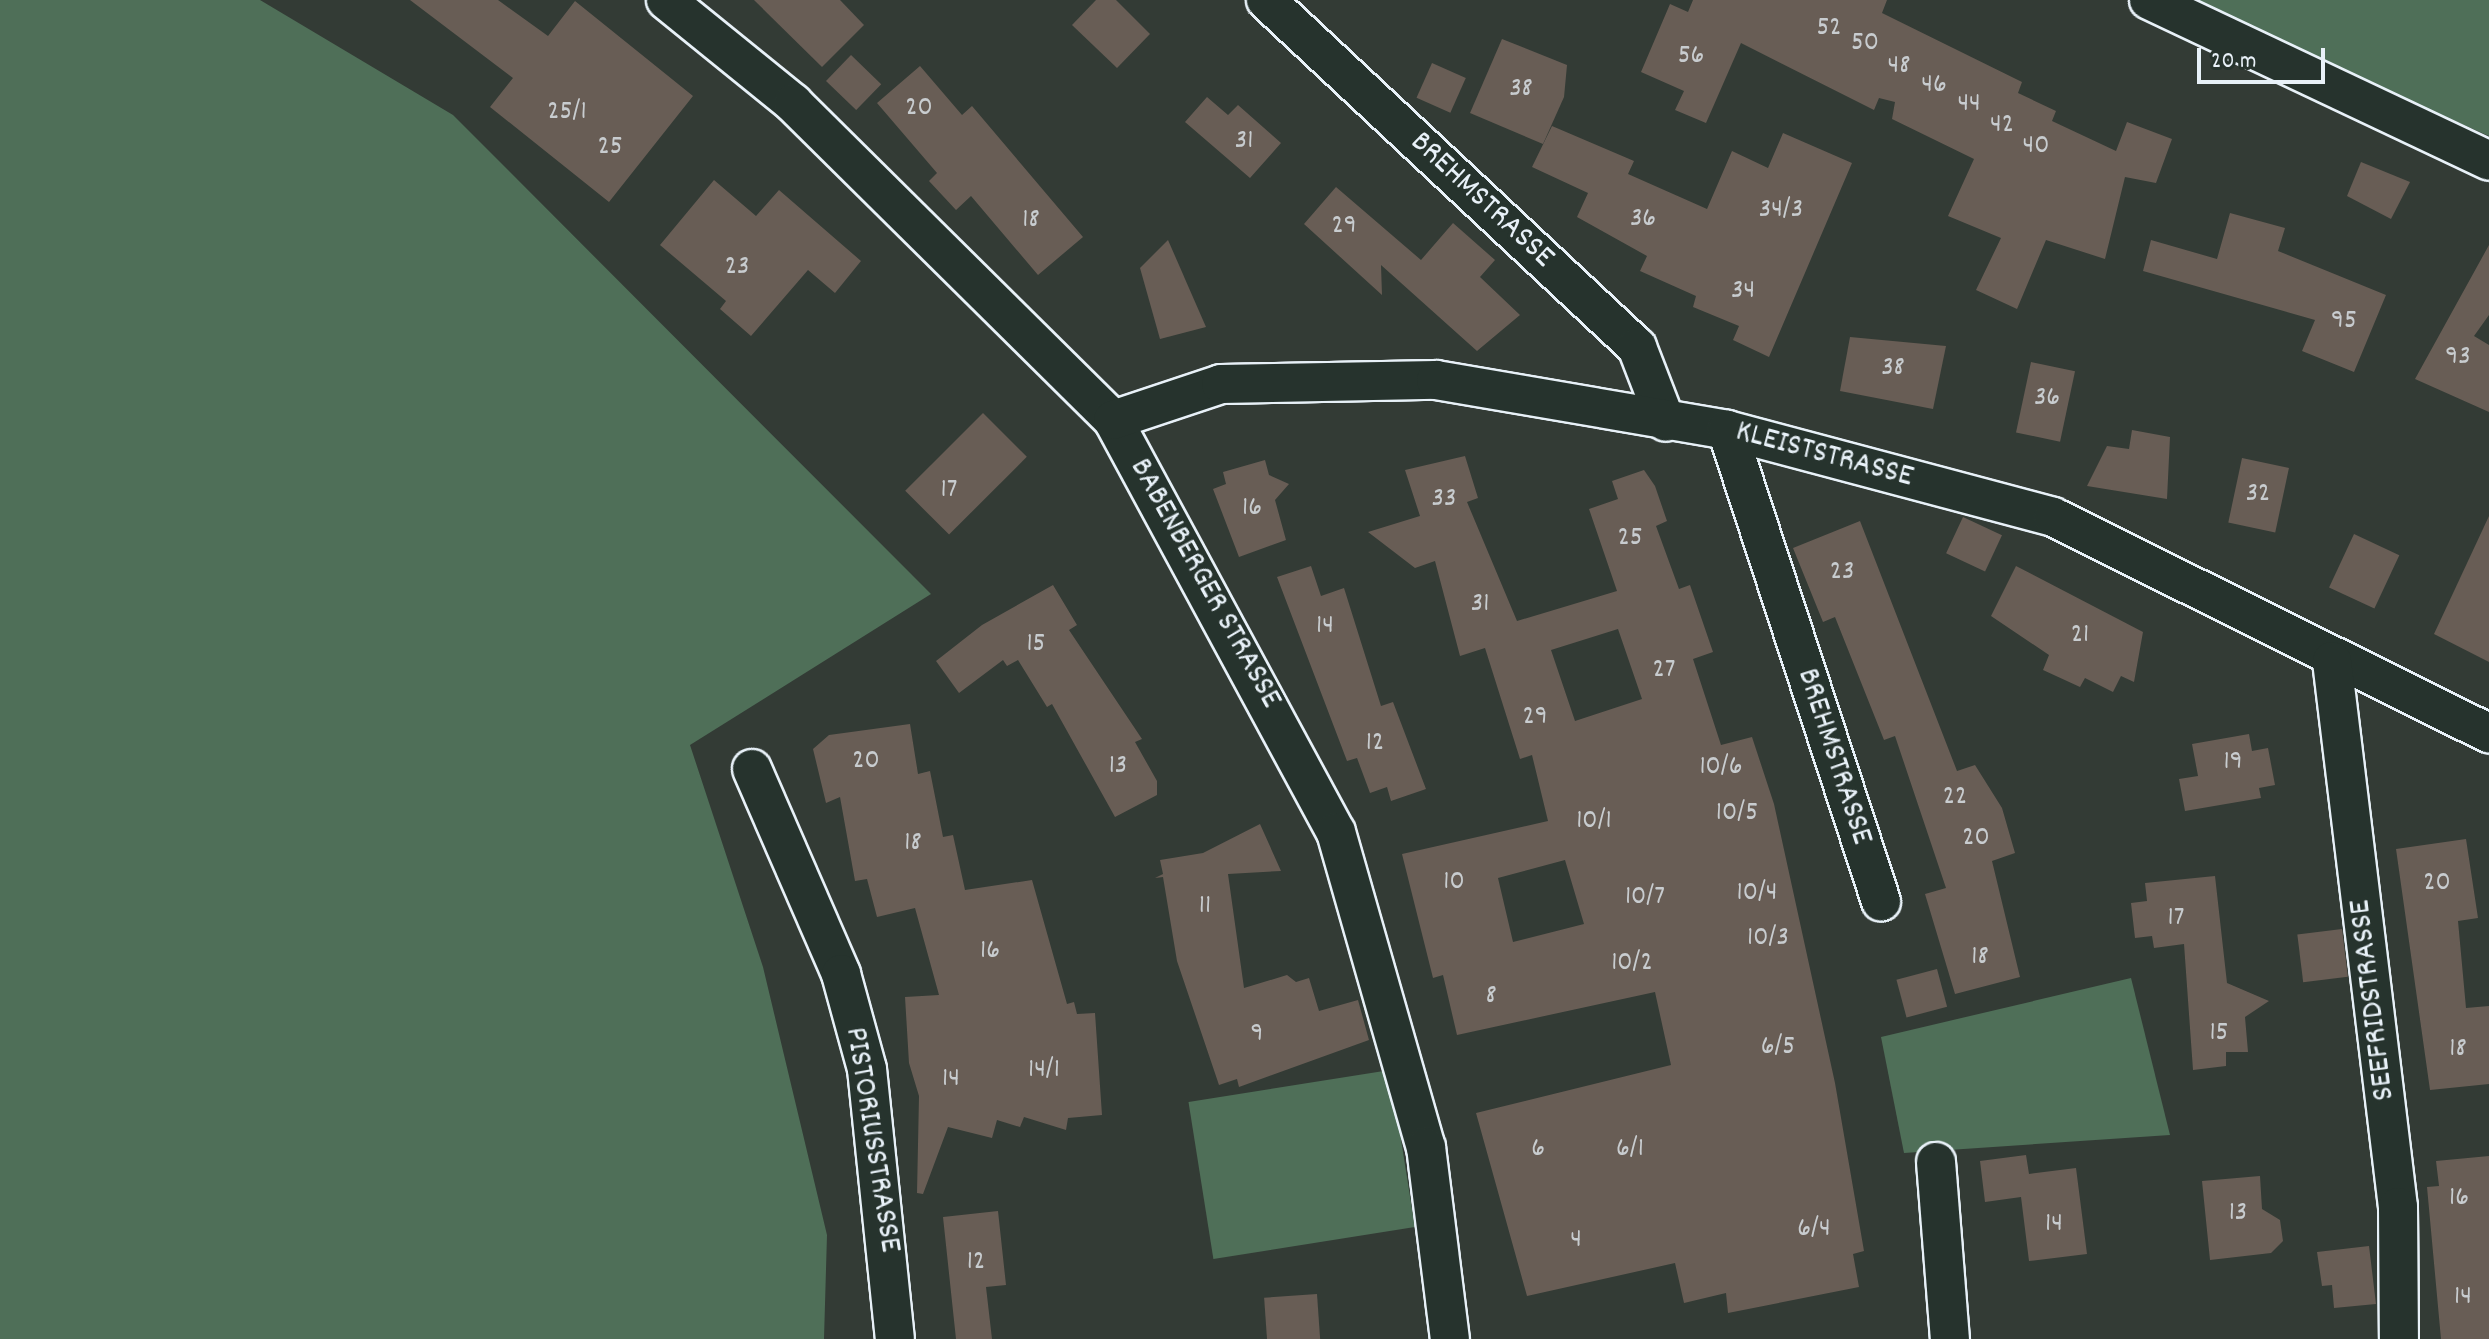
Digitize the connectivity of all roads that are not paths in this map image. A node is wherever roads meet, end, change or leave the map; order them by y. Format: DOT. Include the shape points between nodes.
graph roads {
  1 [pos="666,0"];
  2 [pos="1266,0"];
  3 [pos="2149,0"];
  4 [pos="2489,161"];
  5 [pos="1113,420"];
  6 [pos="1666,422"];
  7 [pos="1727,430"];
  8 [pos="2332,661"];
  9 [pos="2489,733"];
  10 [pos="752,769"];
  11 [pos="1881,901"];
  12 [pos="1936,1162"];
  13 [pos="895,1339"];
  14 [pos="1450,1339"];
  15 [pos="1950,1339"];
  16 [pos="2399,1339"];
  1 -- 5 [label="street, BABENBERGER STRASSE" via="793,103"];
  2 -- 6 [label="street, BREHMSTRASSE" via="1637,347"];
  3 -- 4 [label="street"];
  5 -- 6 [label="street, KLEISTSTRASSE" via="1221,384 1436,380"];
  5 -- 14 [label="street, BABENBERGER STRASSE" via="1336,832 1426,1147"];
  6 -- 7 [label="street, KLEISTSTRASSE"];
  7 -- 8 [label="street, KLEISTSTRASSE" via="2053,517"];
  7 -- 11 [label="street, BREHMSTRASSE"];
  8 -- 9 [label="street, KLEISTSTRASSE"];
  8 -- 16 [label="street, SEEFRIDSTRASSE" via="2398,1207"];
  10 -- 13 [label="street, PISTORIUSSTRASSE" via="841,974 867,1069"];
  12 -- 15 [label="street"];
}
